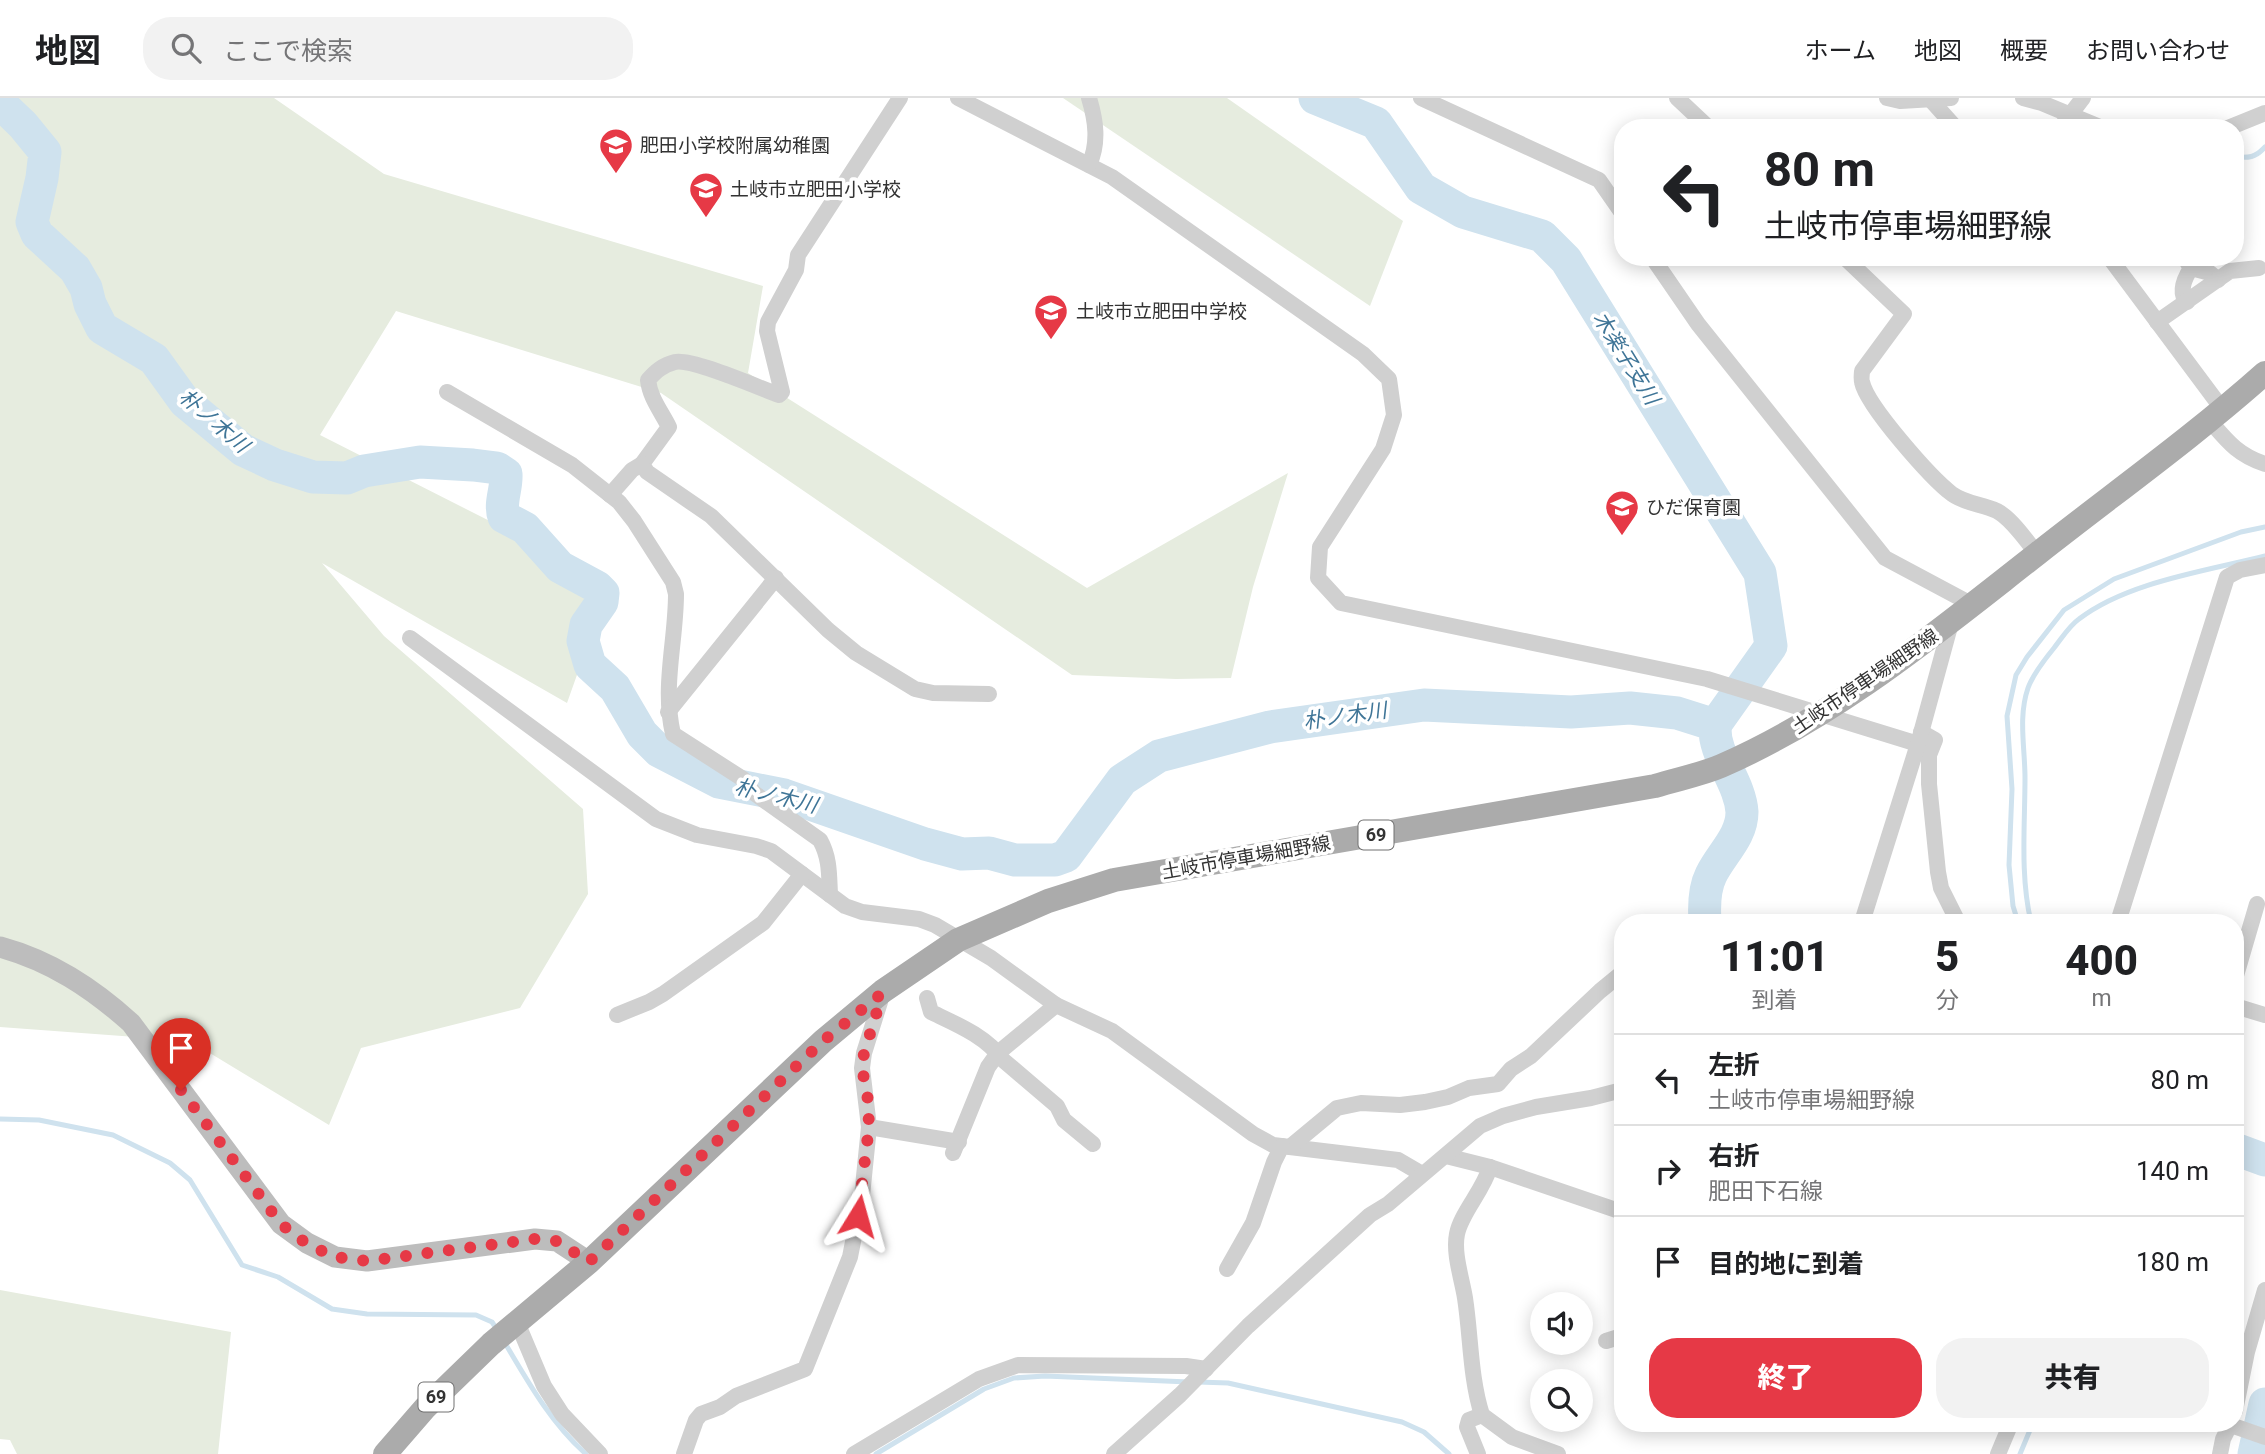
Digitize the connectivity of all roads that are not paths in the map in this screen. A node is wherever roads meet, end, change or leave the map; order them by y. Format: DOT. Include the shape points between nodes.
graph roads {
  1 [pos="900,98"];
  2 [pos="958,98"];
  3 [pos="1089,98"];
  4 [pos="1421,98"];
  5 [pos="1678,98"];
  6 [pos="1887,98"];
  7 [pos="1951,98"];
  8 [pos="2023,98"];
  9 [pos="2083,98"];
  10 [pos="1930,99"];
  11 [pos="2265,113"];
  12 [pos="1700,119"];
  13 [pos="1948,119"];
  14 [pos="2062,119"];
  15 [pos="2066,119"];
  16 [pos="2244,122"];
  17 [pos="1089,165"];
  18 [pos="1614,201"];
  19 [pos="1658,266"];
  20 [pos="1853,266"];
  21 [pos="2116,266"];
  22 [pos="2188,266"];
  23 [pos="2195,266"];
  24 [pos="2259,268"];
  25 [pos="2218,280"];
  26 [pos="2187,302"];
  27 [pos="2157,322"];
  28 [pos="2265,373"];
  29 [pos="447,392"];
  30 [pos="2217,415"];
  31 [pos="642,464"];
  32 [pos="2265,464"];
  33 [pos="610,495"];
  34 [pos="2037,554"];
  35 [pos="2265,565"];
  36 [pos="776,578"];
  37 [pos="1973,605"];
  38 [pos="1951,624"];
  39 [pos="410,638"];
  40 [pos="989,694"];
  41 [pos="668,712"];
  42 [pos="1820,715"];
  43 [pos="1919,738"];
  44 [pos="802,874"];
  45 [pos="830,895"];
  46 [pos="2257,904"];
  47 [pos="1864,914"];
  48 [pos="1954,914"];
  49 [pos="2121,914"];
  50 [pos="958,940"];
  51 [pos="0,947"];
  52 [pos="2244,948"];
  53 [pos="1614,979"];
  54 [pos="880,995"];
  55 [pos="927,998"];
  56 [pos="1056,1005"];
  57 [pos="2244,1008"];
  58 [pos="2265,1014"];
  59 [pos="617,1015"];
  60 [pos="998,1053"];
  61 [pos="1614,1092"];
  62 [pos="869,1127"];
  63 [pos="1093,1144"];
  64 [pos="1286,1147"];
  65 [pos="1446,1156"];
  66 [pos="1490,1167"];
  67 [pos="1422,1174"];
  68 [pos="1614,1209"];
  69 [pos="589,1262"];
  70 [pos="1227,1269"];
  71 [pos="2265,1290"];
  72 [pos="514,1324"];
  73 [pos="1614,1338"];
  74 [pos="1606,1341"];
  75 [pos="2244,1364"];
  76 [pos="1205,1371"];
  77 [pos="1482,1415"];
  78 [pos="2244,1427"];
  79 [pos="2007,1432"];
  80 [pos="2226,1432"];
  81 [pos="2265,1437"];
  82 [pos="394,1451"];
  83 [pos="600,1454"];
  84 [pos="684,1454"];
  85 [pos="854,1454"];
  86 [pos="1114,1454"];
  87 [pos="1478,1454"];
  88 [pos="1558,1454"];
  89 [pos="1998,1454"];
  90 [pos="2220,1454"];
  1 -- 31 [label="street" via="798,255 796,270 768,322 766,331 782,392 779,395 677,361 658,369 648,380 649,386 668,427"];
  2 -- 17 [label="street"];
  3 -- 17 [label="street" via="1096,138"];
  4 -- 18 [label="street" via="1600,180"];
  5 -- 12 [label="street"];
  6 -- 10 [label="street"];
  7 -- 10 [label="street"];
  8 -- 14 [label="street" via="2042,103"];
  9 -- 15 [label="street"];
  10 -- 13 [label="street"];
  11 -- 16 [label="street"];
  17 -- 42 [label="street" via="1363,354 1389,379 1394,415 1383,449 1320,547 1318,578 1341,603 1707,679"];
  19 -- 37 [label="street" via="1698,324 1885,558"];
  20 -- 34 [label="street" via="1904,314 1862,371 1861,381 1870,399 1911,454 1953,494 1998,511"];
  21 -- 27 [label="street"];
  22 -- 26 [label="street" via="2183,288"];
  23 -- 25 [label="street"];
  24 -- 25 [label="street" via="2230,271"];
  25 -- 26 [label="street"];
  26 -- 27 [label="street"];
  27 -- 30 [label="street"];
  28 -- 30 [label="main road, 土岐市停車場細野線 / 69"];
  29 -- 33 [label="street" via="572,465"];
  30 -- 32 [label="street" via="2234,449"];
  30 -- 34 [label="main road, 土岐市停車場細野線 / 69"];
  31 -- 33 [label="street"];
  31 -- 36 [label="street" via="711,516"];
  33 -- 41 [label="street" via="634,521 673,582"];
  34 -- 37 [label="main road, 土岐市停車場細野線 / 69"];
  35 -- 49 [label="street" via="2227,577"];
  36 -- 40 [label="street" via="856,653 915,689"];
  36 -- 41 [label="street"];
  37 -- 38 [label="main road, 土岐市停車場細野線 / 69"];
  38 -- 42 [label="main road, 土岐市停車場細野線 / 69"];
  38 -- 43 [label="street"];
  39 -- 44 [label="street" via="656,819 697,835 771,851"];
  41 -- 45 [label="street" via="673,733 743,779 754,793 820,840 829,864"];
  42 -- 43 [label="street"];
  42 -- 50 [label="main road, 土岐市停車場細野線 / 69" via="1718,767 1655,786 1114,880 1048,901"];
  43 -- 47 [label="street"];
  43 -- 48 [label="street" via="1935,740 1929,755 1929,784 1938,872"];
  44 -- 45 [label="street"];
  44 -- 59 [label="street" via="763,922 663,994"];
  45 -- 50 [label="street" via="862,912 919,919"];
  46 -- 52 [label="street"];
  50 -- 54 [label="main road, 土岐市停車場細野線 / 69"];
  50 -- 56 [label="street"];
  51 -- 69 [label="main road" via="71,977 131,1023 281,1224 307,1244 335,1257 367,1261 535,1239 557,1241"];
  53 -- 64 [label="street" via="1498,1084 1425,1102 1345,1104"];
  54 -- 62 [label="street" via="862,1068"];
  54 -- 69 [label="main road, 土岐市停車場細野線 / 69" via="823,1041"];
  55 -- 60 [label="street" via="931,1012 971,1032"];
  56 -- 60 [label="street"];
  56 -- 64 [label="street" via="1112,1031 1253,1135"];
  57 -- 58 [label="street"];
  60 -- 62 [label="street" via="956,1148"];
  60 -- 63 [label="street"];
  61 -- 65 [label="street" via="1503,1116 1465,1136"];
  62 -- 84 [label="street" via="850,1257 805,1369 736,1395 701,1414"];
  64 -- 67 [label="street" via="1398,1160"];
  64 -- 70 [label="street" via="1273,1162 1253,1223"];
  65 -- 66 [label="street"];
  65 -- 67 [label="street"];
  66 -- 68 [label="street"];
  66 -- 77 [label="street" via="1456,1243"];
  67 -- 76 [label="street" via="1360,1224"];
  69 -- 72 [label="main road, 土岐市停車場細野線 / 69"];
  71 -- 75 [label="street"];
  72 -- 82 [label="main road, 土岐市停車場細野線 / 69" via="425,1408"];
  72 -- 83 [label="street" via="544,1386"];
  73 -- 74 [label="street"];
  76 -- 85 [label="street" via="1185,1366 1017,1365 979,1379"];
  76 -- 86 [label="street"];
  77 -- 87 [label="street" via="1469,1420 1467,1427"];
  77 -- 88 [label="street" via="1512,1437"];
  78 -- 81 [label="street"];
  79 -- 89 [label="street"];
  80 -- 90 [label="street"];
}
